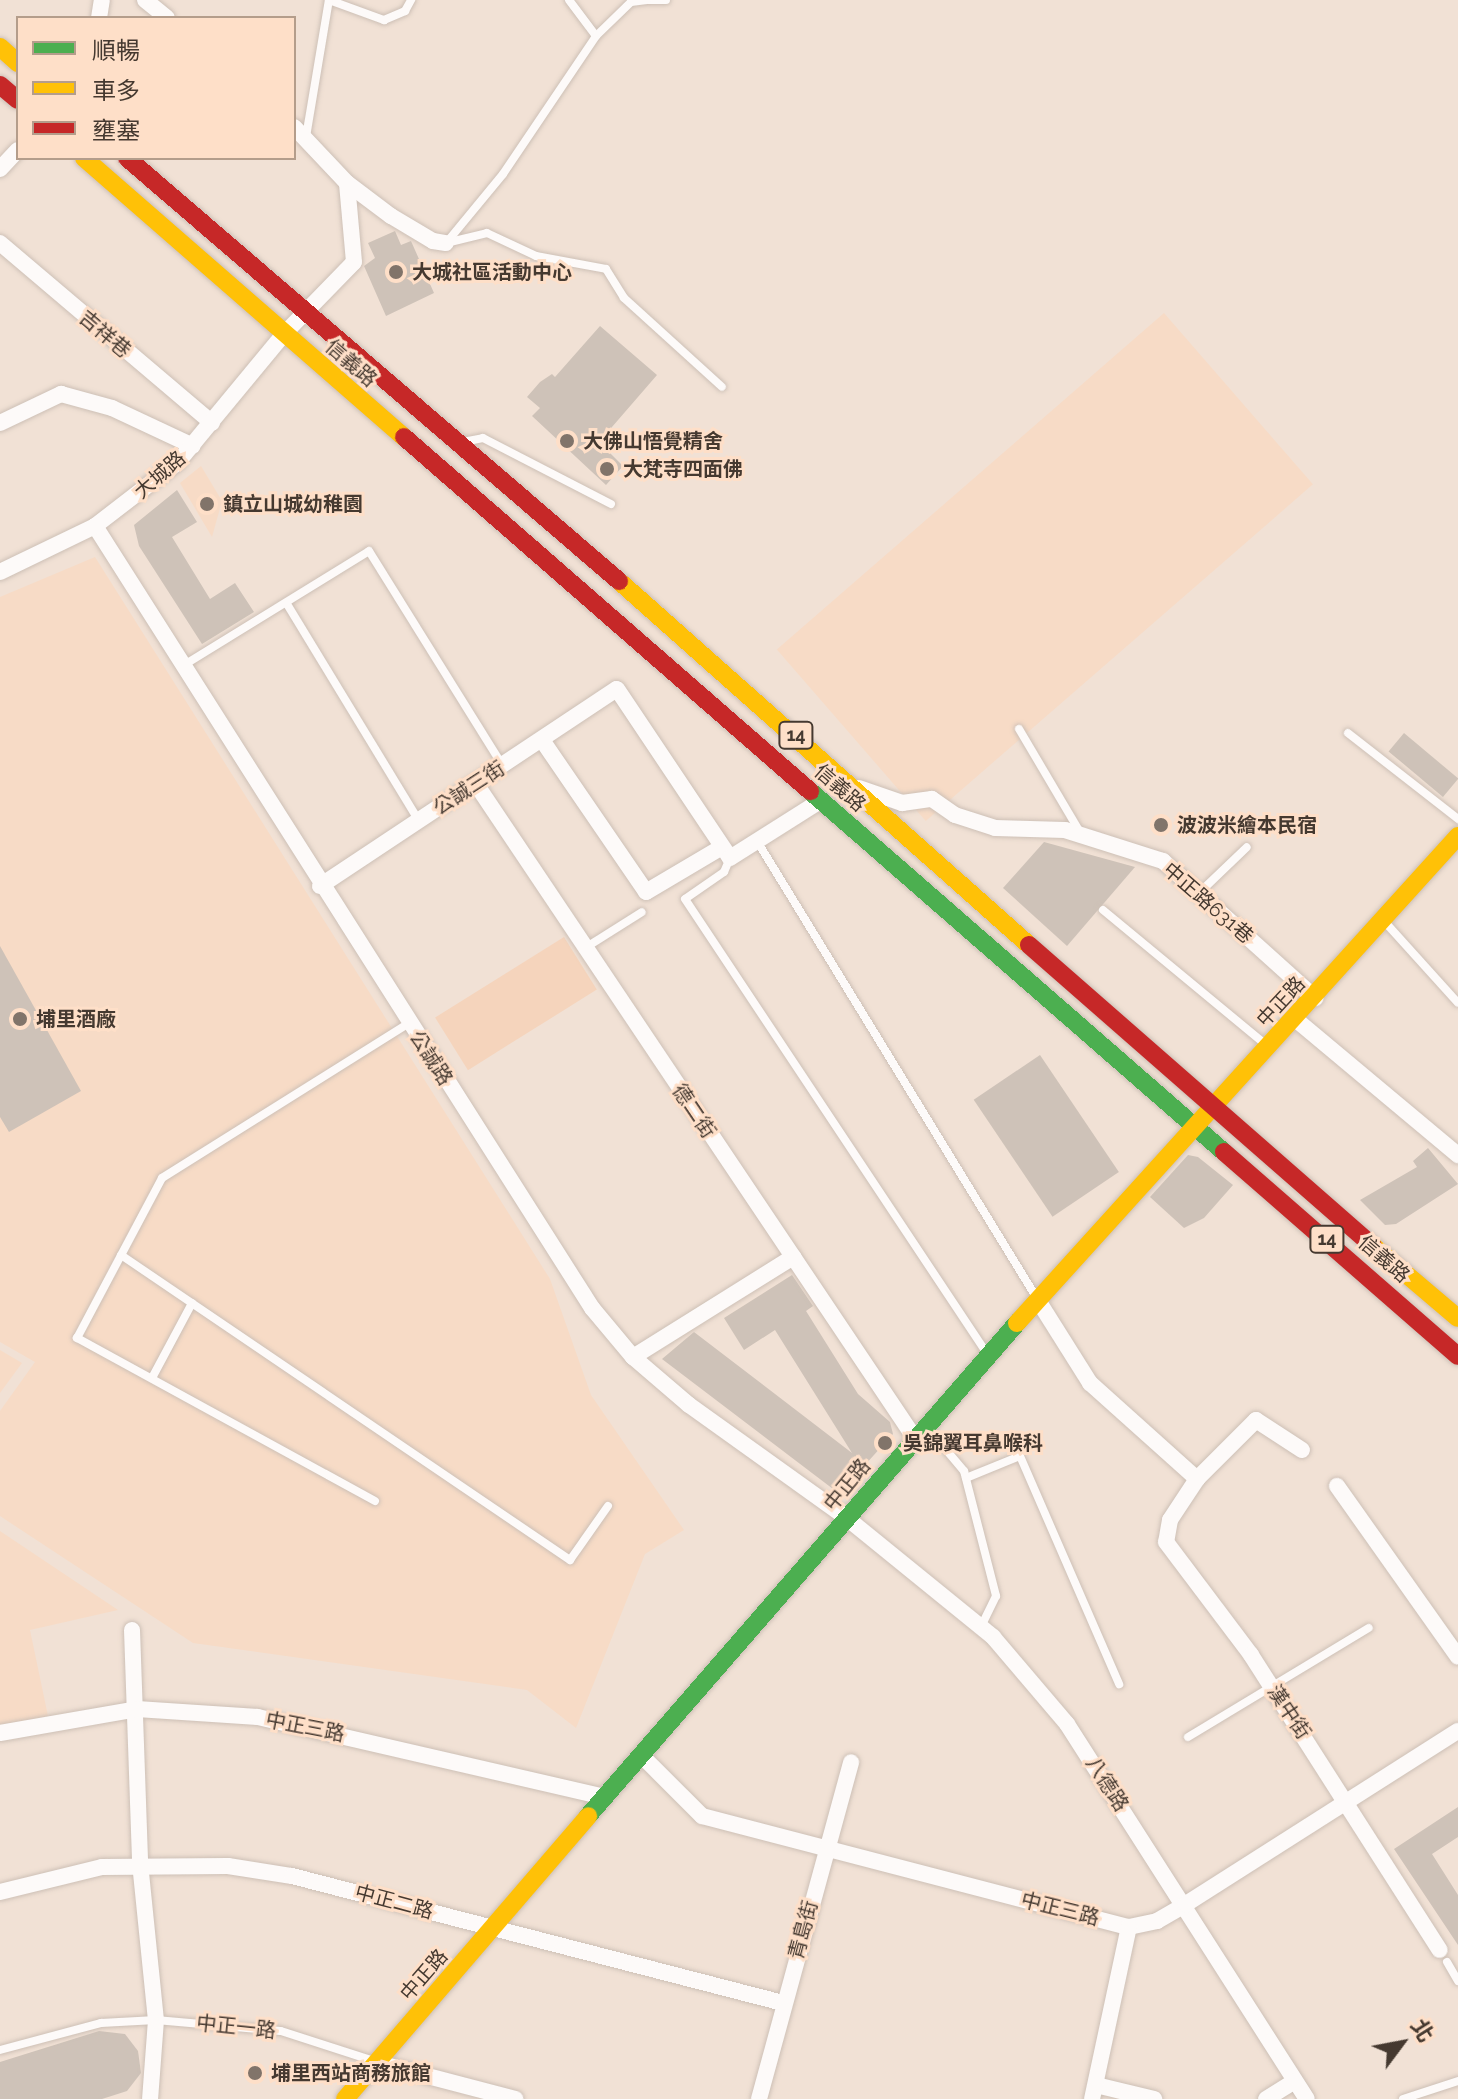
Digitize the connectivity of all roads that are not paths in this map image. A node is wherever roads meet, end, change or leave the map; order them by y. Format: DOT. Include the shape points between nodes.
graph roads {
  1 [pos="145,0"];
  2 [pos="329,0"];
  3 [pos="411,0"];
  4 [pos="569,0"];
  5 [pos="648,0"];
  6 [pos="666,0"];
  7 [pos="165,16"];
  8 [pos="596,36"];
  9 [pos="0,47"];
  10 [pos="16,61"];
  11 [pos="0,85"];
  12 [pos="16,98"];
  13 [pos="300,132"];
  14 [pos="16,152"];
  15 [pos="86,160"];
  16 [pos="129,160"];
  17 [pos="0,169"];
  18 [pos="347,183"];
  19 [pos="0,243"];
  20 [pos="446,243"];
  21 [pos="306,314"];
  22 [pos="284,334"];
  23 [pos="722,387"];
  24 [pos="0,423"];
  25 [pos="212,423"];
  26 [pos="463,442"];
  27 [pos="193,446"];
  28 [pos="611,504"];
  29 [pos="95,526"];
  30 [pos="0,572"];
  31 [pos="287,604"];
  32 [pos="184,665"];
  33 [pos="764,708"];
  34 [pos="1019,729"];
  35 [pos="741,732"];
  36 [pos="1348,733"];
  37 [pos="542,740"];
  38 [pos="503,766"];
  39 [pos="476,784"];
  40 [pos="855,787"];
  41 [pos="820,801"];
  42 [pos="1458,819"];
  43 [pos="419,821"];
  44 [pos="1081,835"];
  45 [pos="1458,836"];
  46 [pos="756,840"];
  47 [pos="1247,847"];
  48 [pos="726,852"];
  49 [pos="320,886"];
  50 [pos="1199,893"];
  51 [pos="1103,910"];
  52 [pos="642,912"];
  53 [pos="1384,921"];
  54 [pos="584,949"];
  55 [pos="1315,998"];
  56 [pos="1458,1003"];
  57 [pos="1294,1018"];
  58 [pos="409,1023"];
  59 [pos="1268,1047"];
  60 [pos="1211,1107"];
  61 [pos="1194,1124"];
  62 [pos="1455,1147"];
  63 [pos="121,1255"];
  64 [pos="793,1257"];
  65 [pos="1039,1302"];
  66 [pos="192,1303"];
  67 [pos="1458,1318"];
  68 [pos="1458,1356"];
  69 [pos="633,1357"];
  70 [pos="990,1359"];
  71 [pos="152,1378"];
  72 [pos="920,1431"];
  73 [pos="1302,1450"];
  74 [pos="966,1478"];
  75 [pos="1197,1479"];
  76 [pos="1337,1486"];
  77 [pos="375,1501"];
  78 [pos="608,1506"];
  79 [pos="848,1519"];
  80 [pos="981,1628"];
  81 [pos="1369,1628"];
  82 [pos="132,1630"];
  83 [pos="1458,1657"];
  84 [pos="1119,1684"];
  85 [pos="1271,1686"];
  86 [pos="137,1709"];
  87 [pos="1458,1731"];
  88 [pos="0,1733"];
  89 [pos="1188,1737"];
  90 [pos="642,1756"];
  91 [pos="851,1762"];
  92 [pos="605,1797"];
  93 [pos="1348,1800"];
  94 [pos="826,1850"];
  95 [pos="140,1863"];
  96 [pos="0,1892"];
  97 [pos="1186,1904"];
  98 [pos="1129,1927"];
  99 [pos="493,1928"];
  100 [pos="1443,1956"];
  101 [pos="1458,1981"];
  102 [pos="783,2003"];
  103 [pos="156,2020"];
  104 [pos="0,2050"];
  105 [pos="378,2063"];
  106 [pos="1295,2081"];
  107 [pos="1458,2081"];
  108 [pos="1094,2092"];
  109 [pos="150,2099"];
  110 [pos="345,2099"];
  111 [pos="515,2099"];
  112 [pos="759,2099"];
  113 [pos="1154,2099"];
  114 [pos="1266,2099"];
  115 [pos="1307,2099"];
  116 [pos="1403,2099"];
  1 -- 7 [label="street"];
  2 -- 3 [label="lane" via="384,20 405,11"];
  2 -- 13 [label="lane"];
  4 -- 8 [label="lane"];
  5 -- 6 [label="lane"];
  5 -- 8 [label="lane" via="631,2"];
  8 -- 20 [label="lane" via="503,174"];
  9 -- 10 [label="main road"];
  11 -- 12 [label="main road"];
  13 -- 18 [label="street"];
  14 -- 17 [label="street"];
  15 -- 22 [label="main road, 信義路 / 14"];
  16 -- 21 [label="main road, 信義路 / 14"];
  18 -- 20 [label="street" via="391,216"];
  18 -- 21 [label="street, 大城路" via="354,262"];
  19 -- 25 [label="street, 吉祥巷"];
  20 -- 23 [label="lane" via="487,233 536,256 606,269 624,298"];
  21 -- 22 [label="street, 大城路"];
  21 -- 26 [label="main road, 信義路 / 14"];
  22 -- 25 [label="street, 大城路"];
  22 -- 35 [label="main road, 信義路 / 14"];
  24 -- 27 [label="street" via="61,394"];
  25 -- 27 [label="street, 大城路"];
  26 -- 28 [label="lane" via="483,438"];
  26 -- 33 [label="main road, 信義路 / 14"];
  27 -- 29 [label="street, 大城路"];
  29 -- 30 [label="street, 大城路"];
  29 -- 32 [label="street, 公誠路"];
  31 -- 32 [label="lane"];
  31 -- 38 [label="lane" via="369,551"];
  31 -- 43 [label="lane"];
  32 -- 49 [label="street, 公誠路"];
  33 -- 35 [label="main road"];
  33 -- 40 [label="main road, 信義路 / 14"];
  34 -- 44 [label="lane"];
  35 -- 41 [label="main road, 信義路 / 14"];
  36 -- 42 [label="lane"];
  37 -- 38 [label="street, 公誠三街"];
  37 -- 48 [label="street" via="646,892"];
  37 -- 48 [label="street, 公誠三街" via="617,689"];
  38 -- 39 [label="street, 公誠三街"];
  39 -- 43 [label="street, 公誠三街"];
  39 -- 54 [label="street, 德二街"];
  40 -- 44 [label="street, 中正路631巷" via="902,803 932,799 955,815 995,828"];
  40 -- 60 [label="main road, 信義路 / 14"];
  41 -- 46 [label="street"];
  41 -- 61 [label="main road, 信義路 / 14"];
  43 -- 49 [label="street, 公誠三街"];
  44 -- 50 [label="street, 中正路631巷" via="1163,861"];
  45 -- 53 [label="main road, 中正路"];
  46 -- 48 [label="street"];
  46 -- 65 [label="lane"];
  47 -- 50 [label="lane"];
  48 -- 70 [label="lane" via="724,872 685,899"];
  49 -- 58 [label="street, 公誠路"];
  50 -- 55 [label="street, 中正路631巷"];
  51 -- 59 [label="lane"];
  52 -- 54 [label="lane"];
  53 -- 55 [label="main road, 中正路"];
  53 -- 56 [label="lane"];
  54 -- 64 [label="street, 德二街"];
  55 -- 57 [label="main road, 中正路"];
  57 -- 59 [label="main road, 中正路"];
  57 -- 62 [label="street"];
  58 -- 63 [label="lane" via="162,1178"];
  58 -- 69 [label="street, 公誠路" via="592,1308"];
  59 -- 60 [label="main road, 中正路"];
  60 -- 61 [label="main road, 中正路"];
  60 -- 67 [label="main road, 信義路 / 14"];
  61 -- 65 [label="main road, 中正路"];
  61 -- 68 [label="main road, 信義路 / 14"];
  63 -- 66 [label="lane"];
  63 -- 71 [label="lane" via="77,1338"];
  64 -- 69 [label="street"];
  64 -- 72 [label="street, 德二街"];
  65 -- 70 [label="main road, 中正路"];
  65 -- 75 [label="street" via="1090,1383"];
  66 -- 71 [label="lane"];
  66 -- 78 [label="lane" via="570,1560"];
  69 -- 79 [label="street, 公誠路" via="689,1405"];
  70 -- 72 [label="main road, 中正路"];
  71 -- 77 [label="lane"];
  72 -- 74 [label="lane"];
  72 -- 79 [label="main road, 中正路"];
  73 -- 75 [label="street, 漢中街" via="1256,1420"];
  74 -- 80 [label="lane" via="996,1596"];
  74 -- 84 [label="lane" via="1020,1456"];
  75 -- 85 [label="street, 漢中街" via="1170,1520 1166,1542"];
  76 -- 83 [label="street"];
  79 -- 80 [label="street, 八德路"];
  79 -- 90 [label="main road, 中正路"];
  80 -- 97 [label="street, 八德路" via="1067,1724"];
  81 -- 85 [label="lane"];
  82 -- 86 [label="street"];
  85 -- 89 [label="lane"];
  85 -- 93 [label="street, 漢中街"];
  86 -- 88 [label="street, 中正三路"];
  86 -- 92 [label="street, 中正三路" via="258,1717"];
  86 -- 95 [label="street"];
  87 -- 93 [label="street"];
  90 -- 92 [label="main road, 中正路"];
  90 -- 94 [label="street, 中正三路" via="702,1816"];
  91 -- 94 [label="street, 青島街"];
  92 -- 99 [label="main road, 中正路"];
  93 -- 97 [label="street"];
  93 -- 100 [label="street, 漢中街"];
  94 -- 98 [label="street, 中正三路"];
  94 -- 102 [label="street, 青島街"];
  95 -- 96 [label="street, 中正二路"];
  95 -- 99 [label="street, 中正二路" via="228,1866 292,1876"];
  95 -- 103 [label="street"];
  97 -- 98 [label="street" via="1157,1921"];
  97 -- 106 [label="street, 八德路"];
  98 -- 108 [label="street"];
  99 -- 102 [label="street, 中正二路"];
  99 -- 105 [label="main road, 中正路"];
  100 -- 101 [label="lane"];
  102 -- 112 [label="street, 青島街"];
  103 -- 104 [label="lane, 中正一路" via="101,2023"];
  103 -- 105 [label="lane, 中正一路" via="281,2031"];
  103 -- 109 [label="street"];
  105 -- 110 [label="main road, 中正路"];
  105 -- 111 [label="street, 中正一路"];
  106 -- 114 [label="street"];
  106 -- 115 [label="street, 八德路"];
  107 -- 116 [label="lane"];
  108 -- 113 [label="street"];
}
